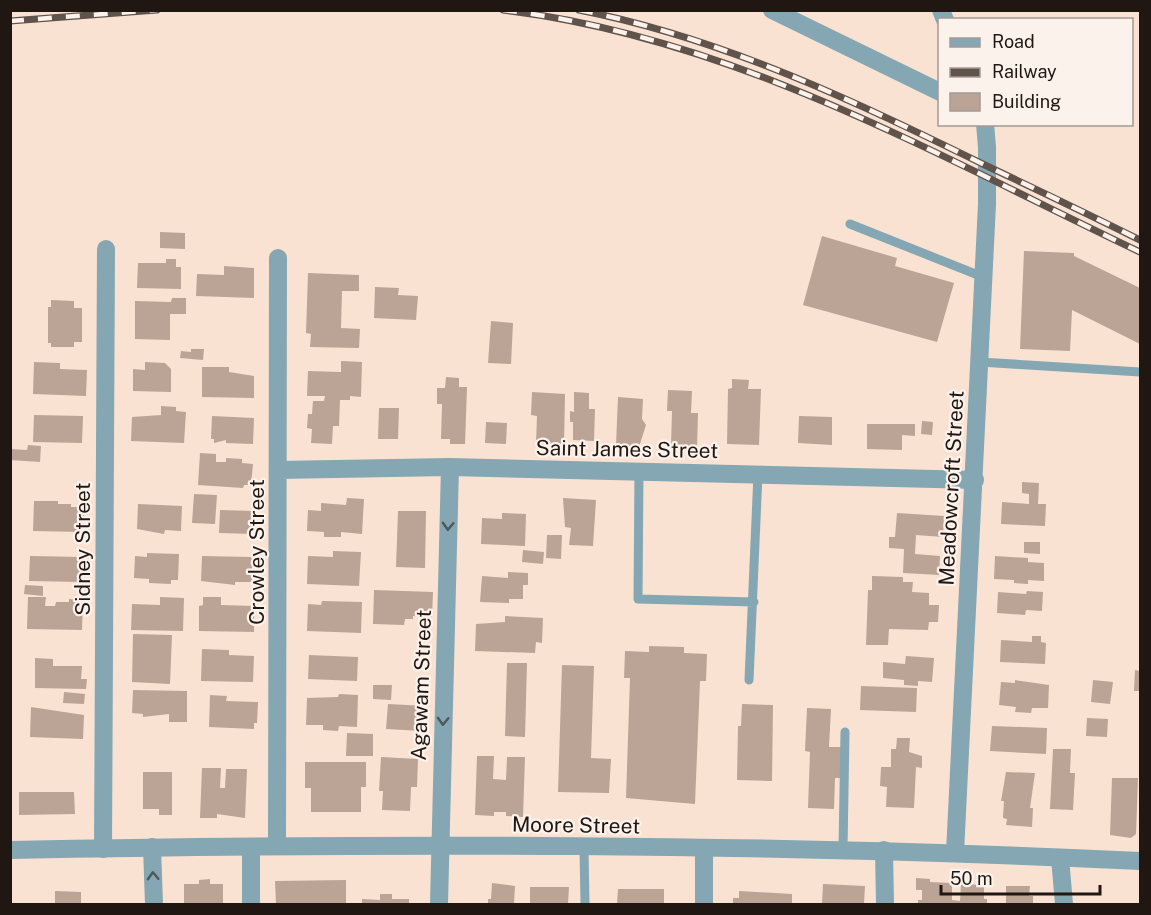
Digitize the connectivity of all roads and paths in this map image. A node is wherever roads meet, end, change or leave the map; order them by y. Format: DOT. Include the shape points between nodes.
graph roads {
  1 [pos="772,10"];
  2 [pos="938,92"];
  3 [pos="985,126"];
  4 [pos="850,224"];
  5 [pos="106,249"];
  6 [pos="278,258"];
  7 [pos="983,277"];
  8 [pos="980,362"];
  9 [pos="1140,372"];
  10 [pos="450,468"];
  11 [pos="278,470"];
  12 [pos="639,472"];
  13 [pos="758,474"];
  14 [pos="975,480"];
  15 [pos="754,602"];
  16 [pos="749,680"];
  17 [pos="845,732"];
  18 [pos="439,845"];
  19 [pos="277,846"];
  20 [pos="152,847"];
  21 [pos="251,847"];
  22 [pos="584,848"];
  23 [pos="103,849"];
  24 [pos="10,850"];
  25 [pos="704,850"];
  26 [pos="843,850"];
  27 [pos="884,850"];
  28 [pos="955,853"];
  29 [pos="1060,858"];
  30 [pos="1140,861"];
  31 [pos="154,904"];
  32 [pos="251,904"];
  33 [pos="439,904"];
  34 [pos="585,904"];
  35 [pos="704,904"];
  36 [pos="885,904"];
  37 [pos="1064,904"];
  1 -- 2 [label="street"];
  3 -- 7 [label="street, Meadowcroft Street"];
  4 -- 7 [label="lane"];
  5 -- 23 [label="street, Sidney Street"];
  6 -- 11 [label="street, Crowley Street"];
  7 -- 8 [label="street, Meadowcroft Street"];
  8 -- 9 [label="lane"];
  8 -- 14 [label="street, Meadowcroft Street"];
  10 -- 11 [label="street, Saint James Street"];
  10 -- 12 [label="street, Saint James Street"];
  10 -- 18 [label="street, Agawam Street, one-way"];
  11 -- 19 [label="street, Crowley Street"];
  12 -- 13 [label="street, Saint James Street"];
  12 -- 15 [label="lane" via="638,599"];
  13 -- 14 [label="street, Saint James Street"];
  13 -- 15 [label="lane"];
  14 -- 28 [label="street, Meadowcroft Street"];
  15 -- 16 [label="lane"];
  17 -- 26 [label="lane"];
  18 -- 19 [label="street, Moore Street"];
  18 -- 22 [label="street, Moore Street"];
  18 -- 33 [label="street, Agawam Street"];
  19 -- 21 [label="street, Moore Street"];
  20 -- 21 [label="street, Moore Street"];
  20 -- 23 [label="street, Moore Street"];
  31 -- 20 [label="street, one-way"];
  21 -- 32 [label="street"];
  22 -- 25 [label="street, Moore Street"];
  22 -- 34 [label="lane"];
  23 -- 24 [label="street, Moore Street"];
  25 -- 26 [label="street, Moore Street"];
  25 -- 35 [label="street"];
  26 -- 27 [label="street, Moore Street"];
  27 -- 28 [label="street, Moore Street"];
  27 -- 36 [label="street"];
  28 -- 29 [label="street, Moore Street"];
  29 -- 30 [label="street, Moore Street"];
  29 -- 37 [label="street"];
}
